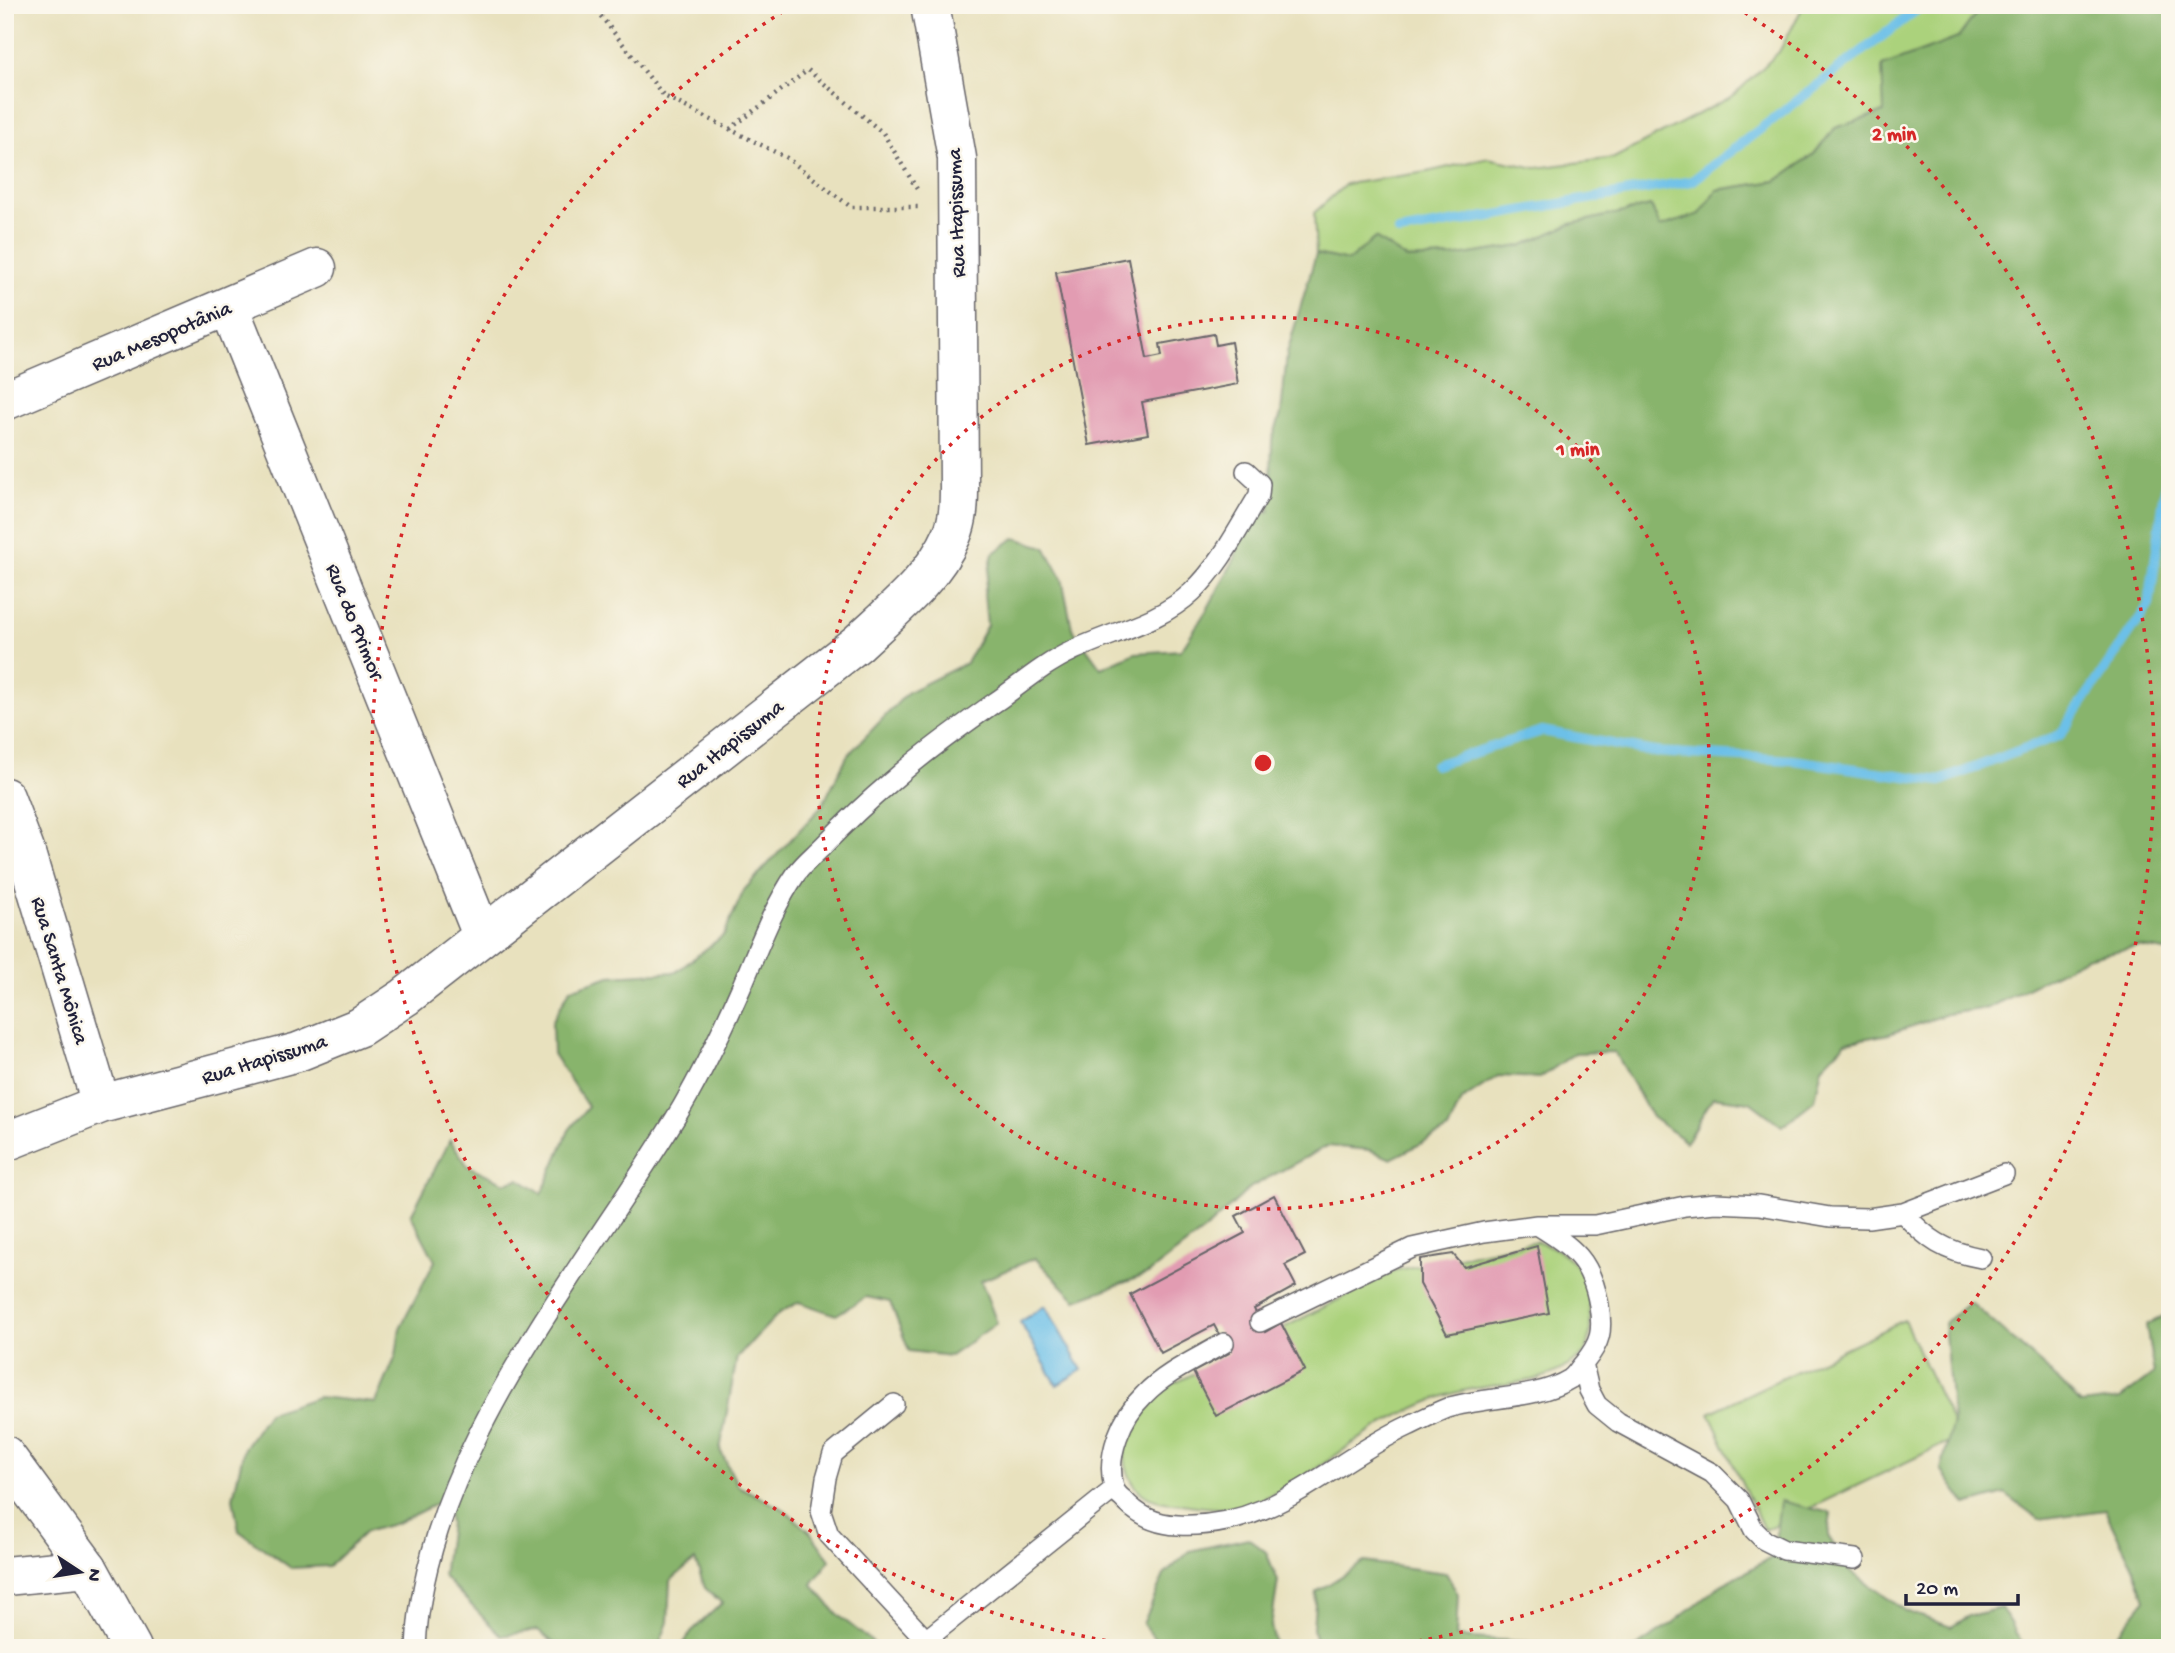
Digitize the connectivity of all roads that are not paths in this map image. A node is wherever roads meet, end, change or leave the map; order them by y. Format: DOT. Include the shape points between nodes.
graph roads {
  1 [pos="930,5"];
  2 [pos="317,268"];
  3 [pos="229,307"];
  4 [pos="5,401"];
  5 [pos="1246,471"];
  6 [pos="5,796"];
  7 [pos="482,935"];
  8 [pos="101,1104"];
  9 [pos="5,1142"];
  10 [pos="2004,1174"];
  11 [pos="1903,1213"];
  12 [pos="1537,1225"];
  13 [pos="1981,1258"];
  14 [pos="1260,1322"];
  15 [pos="1224,1343"];
  16 [pos="1583,1364"];
  17 [pos="894,1404"];
  18 [pos="5,1455"];
  19 [pos="1114,1489"];
  20 [pos="1855,1559"];
  21 [pos="88,1568"];
  22 [pos="5,1576"];
  23 [pos="921,1644"];
  24 [pos="132,1648"];
  25 [pos="416,1648"];
  1 -- 7 [label="street, Rua Itapissuma" via="957,158 959,486 952,534 933,568 858,643"];
  2 -- 3 [label="street, Rua Mesopotânia"];
  3 -- 4 [label="street, Rua Mesopotânia"];
  3 -- 7 [label="street, Rua do Primor"];
  5 -- 25 [label="lane" via="1260,484 1259,495 1191,594 1149,620 1069,652 949,735 892,780 797,872 769,922 700,1077 647,1166 559,1295 470,1451 440,1526 420,1600"];
  6 -- 8 [label="street, Rua Santa Mônica"];
  7 -- 8 [label="street, Rua Itapissuma" via="360,1027 298,1052"];
  8 -- 9 [label="street, Rua Itapissuma"];
  10 -- 11 [label="lane"];
  11 -- 12 [label="lane" via="1830,1217 1715,1203 1595,1225"];
  11 -- 13 [label="lane" via="1940,1246"];
  12 -- 14 [label="lane" via="1412,1248"];
  12 -- 16 [label="lane" via="1570,1246 1590,1270 1602,1328 1594,1351"];
  15 -- 19 [label="lane" via="1160,1380 1132,1408 1115,1447"];
  16 -- 19 [label="lane" via="1572,1378 1551,1388 1446,1408 1271,1507 1239,1518 1178,1525 1151,1520 1135,1513"];
  16 -- 20 [label="lane" via="1597,1405 1618,1422 1712,1473 1739,1500 1764,1540 1784,1550"];
  17 -- 23 [label="lane" via="833,1454 821,1510 829,1535"];
  18 -- 21 [label="street"];
  19 -- 23 [label="lane"];
  21 -- 22 [label="street"];
  21 -- 24 [label="street"];
}
